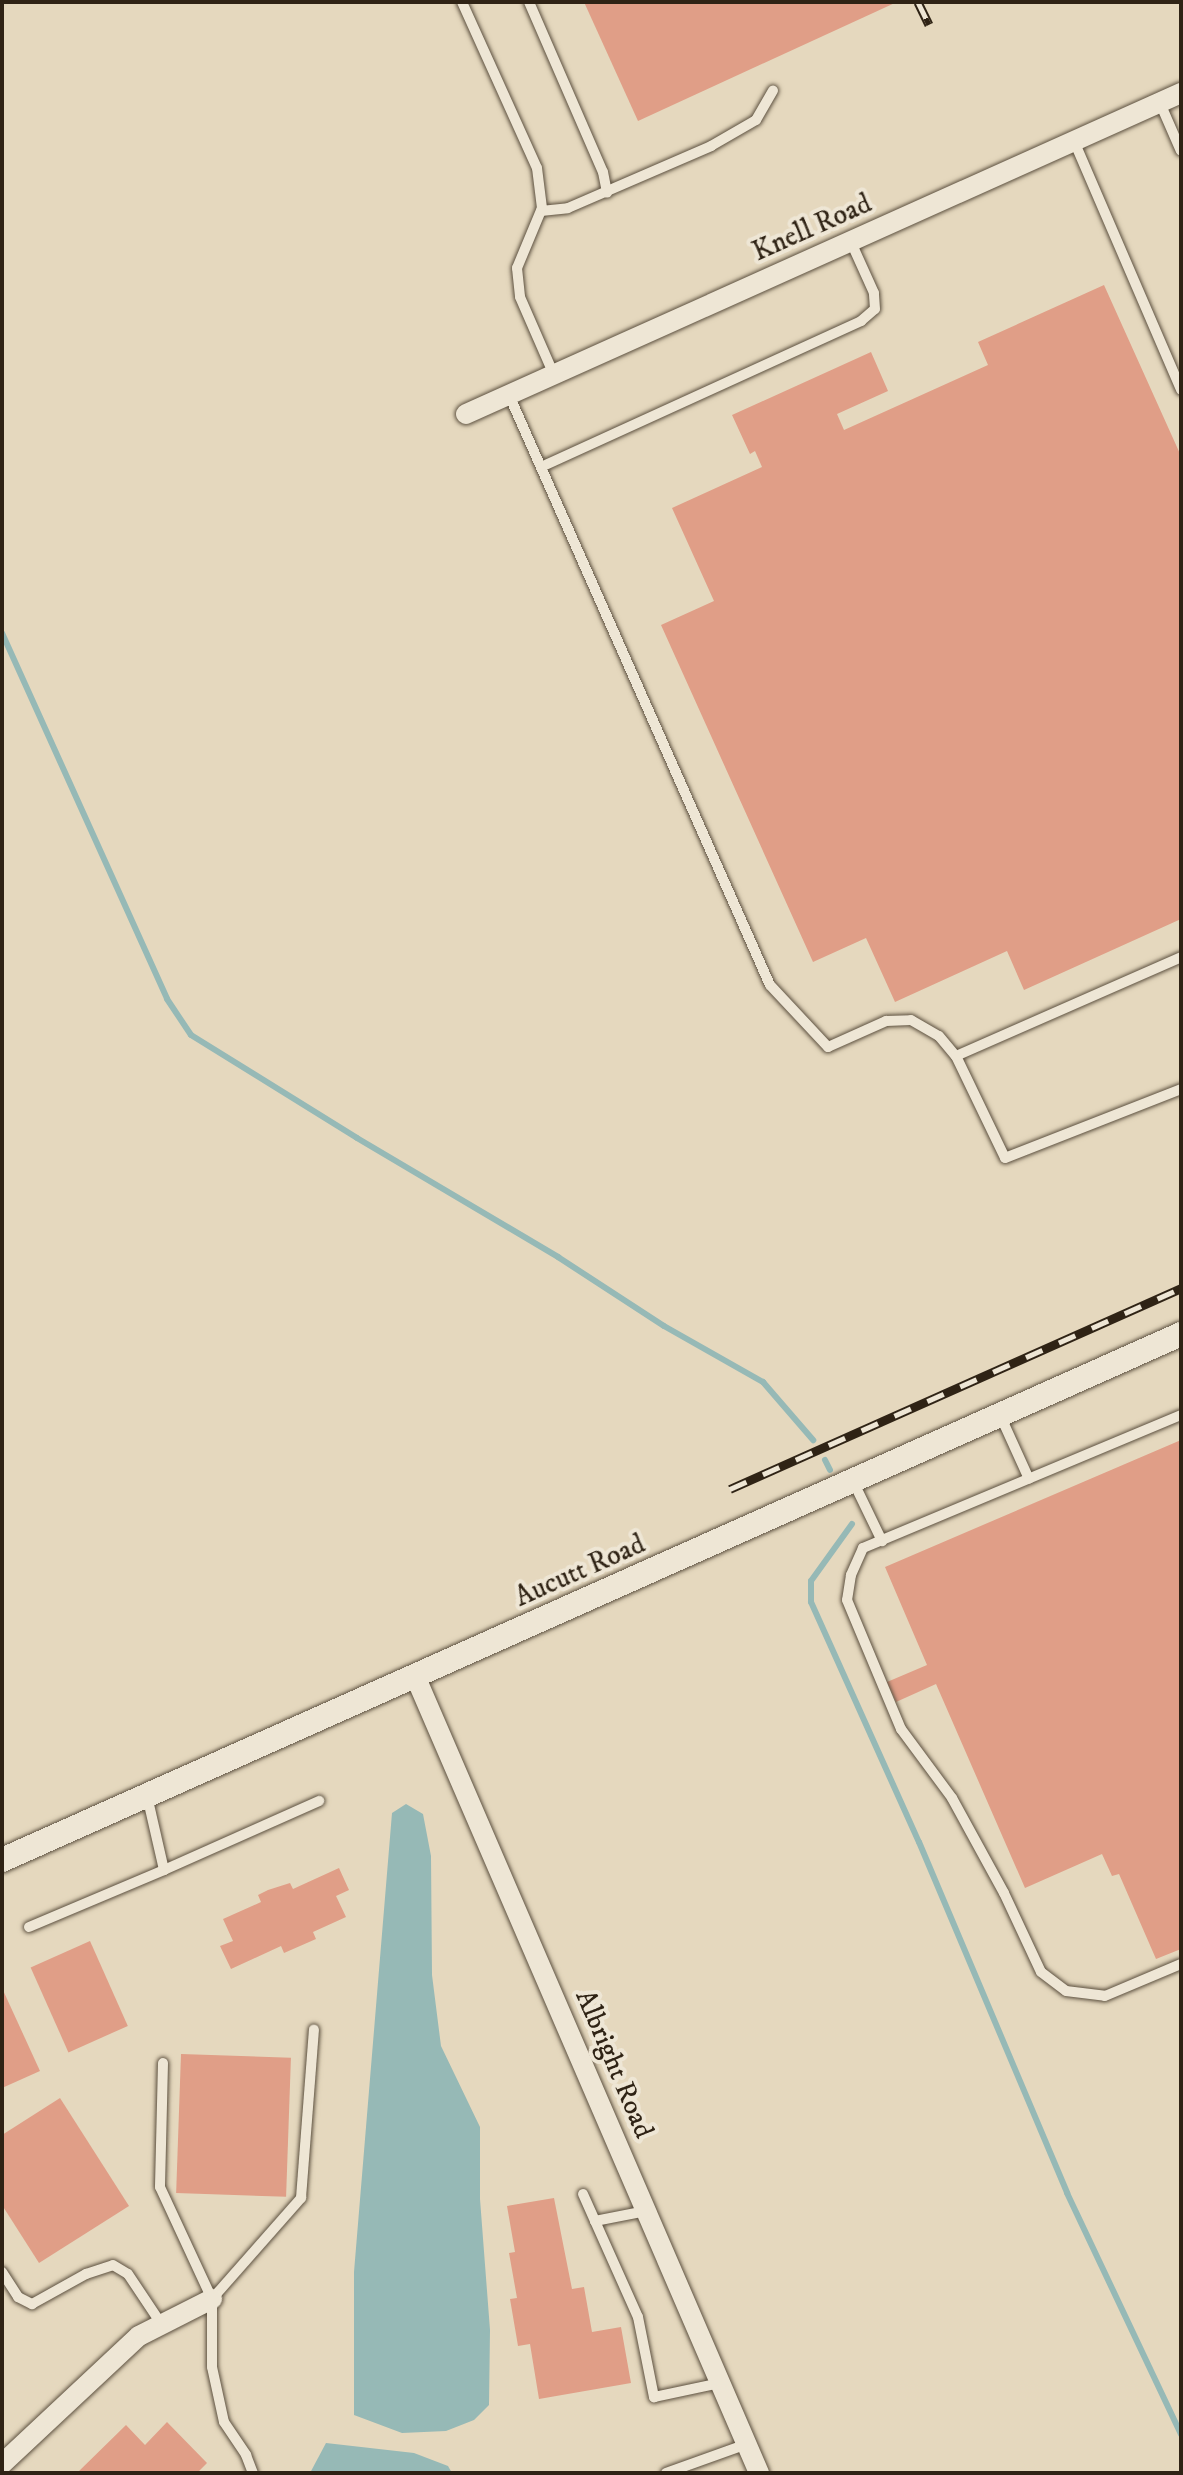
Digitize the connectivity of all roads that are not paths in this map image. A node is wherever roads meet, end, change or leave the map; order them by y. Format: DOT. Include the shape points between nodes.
graph roads {
  1 [pos="462,2"];
  2 [pos="529,2"];
  3 [pos="773,90"];
  4 [pos="1181,93"];
  5 [pos="1160,103"];
  6 [pos="1074,141"];
  7 [pos="1181,151"];
  8 [pos="607,193"];
  9 [pos="541,211"];
  10 [pos="851,242"];
  11 [pos="554,375"];
  12 [pos="1181,390"];
  13 [pos="509,395"];
  14 [pos="466,414"];
  15 [pos="541,467"];
  16 [pos="1181,957"];
  17 [pos="956,1056"];
  18 [pos="1181,1089"];
  19 [pos="1181,1334"];
  20 [pos="1000,1415"];
  21 [pos="1181,1415"];
  22 [pos="1029,1479"];
  23 [pos="853,1481"];
  24 [pos="882,1541"];
  25 [pos="416,1678"];
  26 [pos="147,1796"];
  27 [pos="319,1801"];
  28 [pos="2,1860"];
  29 [pos="164,1870"];
  30 [pos="29,1927"];
  31 [pos="1180,1965"];
  32 [pos="314,2029"];
  33 [pos="163,2063"];
  34 [pos="583,2194"];
  35 [pos="646,2211"];
  36 [pos="595,2221"];
  37 [pos="2,2272"];
  38 [pos="212,2299"];
  39 [pos="162,2325"];
  40 [pos="720,2383"];
  41 [pos="747,2444"];
  42 [pos="2,2464"];
  43 [pos="253,2473"];
  44 [pos="666,2473"];
  45 [pos="759,2473"];
  1 -- 9 [label="lane" via="537,168"];
  2 -- 8 [label="lane" via="603,172"];
  3 -- 8 [label="lane" via="756,120"];
  4 -- 5 [label="street, Knell Road"];
  5 -- 6 [label="street, Knell Road"];
  5 -- 7 [label="lane"];
  6 -- 10 [label="street, Knell Road"];
  6 -- 12 [label="lane"];
  8 -- 9 [label="lane" via="568,208"];
  9 -- 11 [label="lane" via="517,268 520,297"];
  10 -- 11 [label="street, Knell Road"];
  10 -- 15 [label="lane" via="874,293 875,309 861,321"];
  11 -- 13 [label="street, Knell Road"];
  13 -- 14 [label="street, Knell Road"];
  13 -- 15 [label="lane"];
  15 -- 17 [label="lane" via="770,985 828,1047 886,1021 911,1020 939,1036"];
  16 -- 17 [label="lane"];
  17 -- 18 [label="lane" via="1005,1158"];
  19 -- 20 [label="street, Aucutt Road"];
  20 -- 22 [label="lane"];
  20 -- 23 [label="street, Aucutt Road"];
  21 -- 22 [label="lane"];
  22 -- 24 [label="lane"];
  23 -- 24 [label="lane"];
  23 -- 25 [label="street, Aucutt Road"];
  24 -- 31 [label="lane" via="863,1548 847,1600 901,1729 952,1798 1041,1972 1066,1991 1105,1996"];
  25 -- 26 [label="street, Aucutt Road"];
  25 -- 35 [label="street, Albright Road"];
  26 -- 28 [label="street, Aucutt Road"];
  26 -- 29 [label="lane"];
  27 -- 29 [label="lane"];
  29 -- 30 [label="lane"];
  32 -- 38 [label="lane" via="301,2198"];
  33 -- 38 [label="lane" via="160,2187"];
  34 -- 36 [label="lane"];
  35 -- 36 [label="lane"];
  35 -- 40 [label="street, Albright Road"];
  36 -- 40 [label="lane" via="638,2317 654,2397"];
  37 -- 39 [label="lane" via="18,2297 32,2304 113,2265 128,2274"];
  38 -- 39 [label="street"];
  38 -- 43 [label="lane" via="212,2367 224,2422"];
  39 -- 42 [label="street" via="139,2336"];
  40 -- 41 [label="street, Albright Road"];
  41 -- 44 [label="lane"];
  41 -- 45 [label="street, Albright Road"];
}
